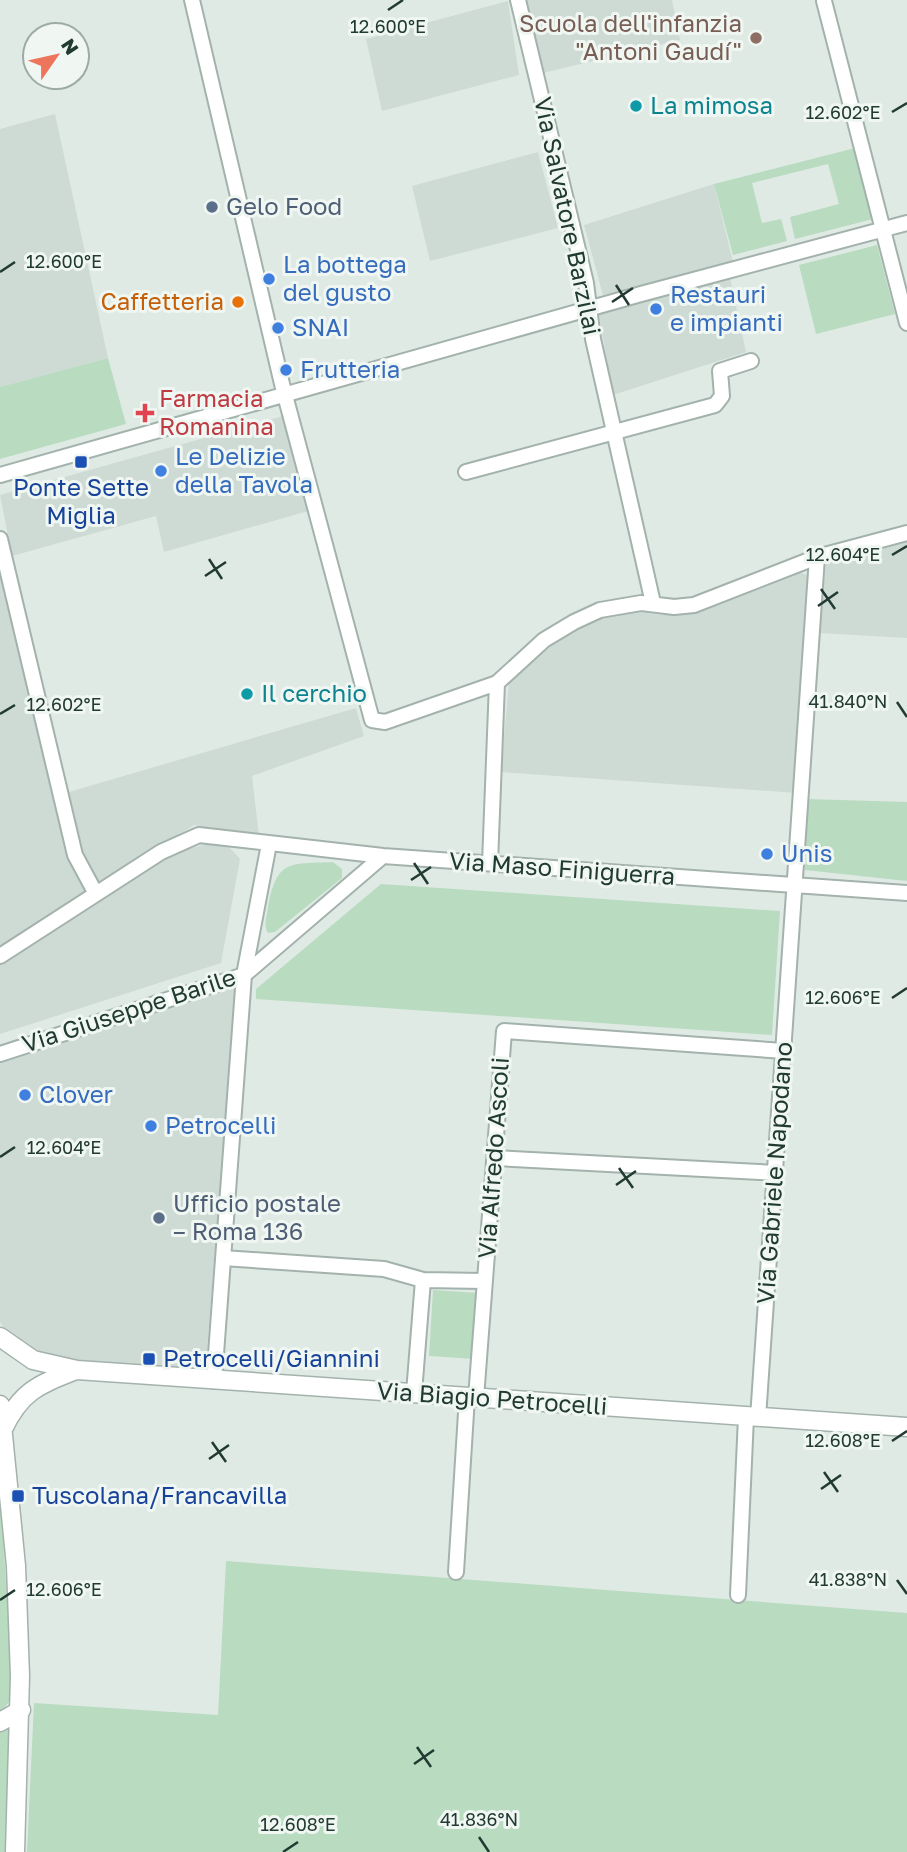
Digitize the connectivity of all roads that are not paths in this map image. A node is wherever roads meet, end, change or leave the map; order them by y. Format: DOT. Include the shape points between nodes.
graph roads {
  1 [pos="192,0"];
  2 [pos="518,0"];
  3 [pos="824,1"];
  4 [pos="907,223"];
  5 [pos="883,229"];
  6 [pos="587,309"];
  7 [pos="907,323"];
  8 [pos="751,361"];
  9 [pos="285,394"];
  10 [pos="612,433"];
  11 [pos="466,472"];
  12 [pos="0,475"];
  13 [pos="907,533"];
  14 [pos="0,539"];
  15 [pos="817,557"];
  16 [pos="653,603"];
  17 [pos="498,683"];
  18 [pos="269,844"];
  19 [pos="383,856"];
  20 [pos="491,863"];
  21 [pos="797,886"];
  22 [pos="907,893"];
  23 [pos="96,894"];
  24 [pos="0,956"];
  25 [pos="244,975"];
  26 [pos="784,1051"];
  27 [pos="0,1054"];
  28 [pos="495,1158"];
  29 [pos="776,1173"];
  30 [pos="223,1258"];
  31 [pos="423,1280"];
  32 [pos="485,1281"];
  33 [pos="0,1337"];
  34 [pos="77,1370"];
  35 [pos="214,1381"];
  36 [pos="414,1393"];
  37 [pos="471,1398"];
  38 [pos="0,1405"];
  39 [pos="752,1417"];
  40 [pos="907,1427"];
  41 [pos="3,1429"];
  42 [pos="456,1572"];
  43 [pos="738,1595"];
  44 [pos="21,1710"];
  45 [pos="0,1722"];
  46 [pos="15,1852"];
  1 -- 9 [label="street"];
  2 -- 6 [label="street, Via Salvatore Barzilai" via="586,283"];
  3 -- 5 [label="street"];
  4 -- 5 [label="street"];
  5 -- 6 [label="street"];
  5 -- 7 [label="street"];
  6 -- 9 [label="street"];
  6 -- 10 [label="street, Via Salvatore Barzilai"];
  8 -- 10 [label="street" via="720,371 722,396 715,405"];
  9 -- 12 [label="street"];
  9 -- 17 [label="street" via="372,720 385,722"];
  10 -- 11 [label="street"];
  10 -- 16 [label="street, Via Salvatore Barzilai"];
  13 -- 15 [label="street"];
  14 -- 23 [label="street" via="75,855"];
  15 -- 16 [label="street" via="694,605"];
  15 -- 21 [label="street, Via Gabriele Napodano"];
  16 -- 17 [label="street" via="619,605 574,622 536,646"];
  17 -- 20 [label="street"];
  18 -- 19 [label="street, Via Maso Finiguerra"];
  18 -- 23 [label="street, Via Maso Finiguerra" via="192,837"];
  18 -- 25 [label="street"];
  19 -- 20 [label="street, Via Maso Finiguerra"];
  19 -- 25 [label="street, Via Giuseppe Barile"];
  20 -- 21 [label="street, Via Maso Finiguerra"];
  21 -- 22 [label="street, Via Maso Finiguerra"];
  21 -- 26 [label="street, Via Gabriele Napodano"];
  23 -- 24 [label="street, Via Maso Finiguerra"];
  25 -- 27 [label="street, Via Giuseppe Barile"];
  25 -- 30 [label="street"];
  26 -- 28 [label="street, Via Alfredo Ascoli" via="504,1031"];
  26 -- 29 [label="street, Via Gabriele Napodano"];
  28 -- 29 [label="street"];
  28 -- 32 [label="street, Via Alfredo Ascoli"];
  29 -- 39 [label="street, Via Gabriele Napodano"];
  30 -- 31 [label="street" via="392,1270"];
  30 -- 35 [label="street"];
  31 -- 32 [label="street"];
  31 -- 36 [label="street"];
  32 -- 37 [label="street, Via Alfredo Ascoli"];
  33 -- 34 [label="street, Via Biagio Petrocelli" via="33,1360"];
  34 -- 35 [label="street, Via Biagio Petrocelli"];
  34 -- 41 [label="street, Via Biagio Petrocelli" via="30,1390"];
  35 -- 36 [label="street, Via Biagio Petrocelli"];
  36 -- 37 [label="street, Via Biagio Petrocelli"];
  37 -- 39 [label="street, Via Biagio Petrocelli"];
  37 -- 42 [label="street, Via Alfredo Ascoli"];
  38 -- 41 [label="street"];
  39 -- 40 [label="street, Via Biagio Petrocelli"];
  39 -- 43 [label="street, Via Gabriele Napodano"];
  41 -- 44 [label="street" via="16,1566"];
  44 -- 45 [label="street"];
  44 -- 46 [label="street"];
}
